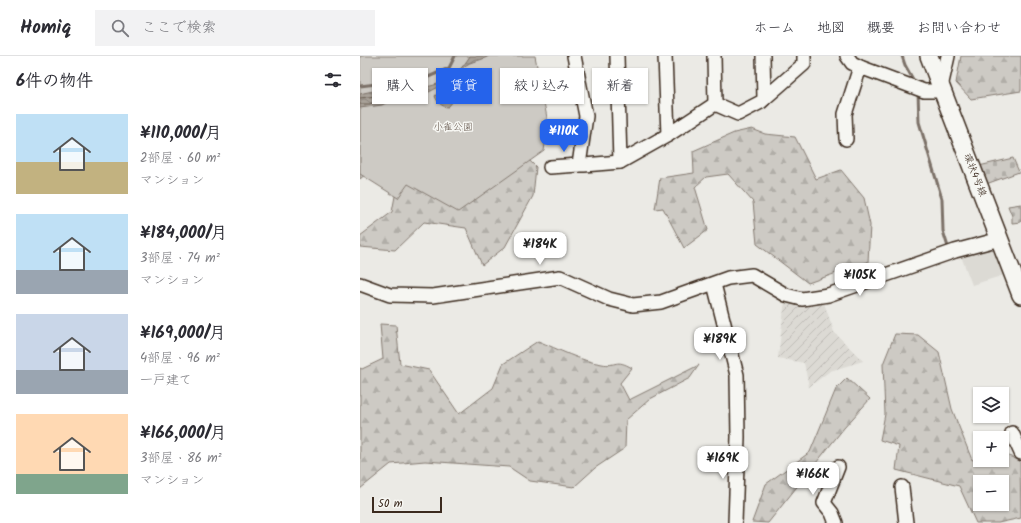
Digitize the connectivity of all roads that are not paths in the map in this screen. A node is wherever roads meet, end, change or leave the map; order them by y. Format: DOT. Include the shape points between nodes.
graph roads {
  1 [pos="574,56"];
  2 [pos="617,56"];
  3 [pos="666,56"];
  4 [pos="714,56"];
  5 [pos="763,56"];
  6 [pos="804,56"];
  7 [pos="847,56"];
  8 [pos="929,56"];
  9 [pos="948,56"];
  10 [pos="860,67"];
  11 [pos="941,87"];
  12 [pos="764,99"];
  13 [pos="715,104"];
  14 [pos="668,135"];
  15 [pos="846,139"];
  16 [pos="620,162"];
  17 [pos="579,165"];
  18 [pos="550,167"];
  19 [pos="1000,240"];
  20 [pos="360,284"];
  21 [pos="714,284"];
  22 [pos="1021,295"];
  23 [pos="1021,434"];
  24 [pos="1021,453"];
  25 [pos="838,467"];
  26 [pos="902,487"];
  27 [pos="735,523"];
  28 [pos="836,523"];
  29 [pos="906,523"];
  1 -- 17 [label="street" via="586,116"];
  2 -- 16 [label="street"];
  3 -- 14 [label="street"];
  4 -- 13 [label="street"];
  5 -- 12 [label="street"];
  6 -- 12 [label="street" via="804,64"];
  7 -- 10 [label="street" via="852,63"];
  8 -- 11 [label="main road, 環状4号線"];
  9 -- 11 [label="street"];
  10 -- 11 [label="street" via="915,87 935,91"];
  10 -- 15 [label="street" via="844,114"];
  11 -- 19 [label="main road, 環状4号線"];
  12 -- 13 [label="street" via="738,114"];
  13 -- 14 [label="street"];
  14 -- 16 [label="street"];
  16 -- 17 [label="street"];
  17 -- 18 [label="street"];
  19 -- 21 [label="street" via="955,251 828,295 802,299 786,295 752,275 728,278"];
  19 -- 22 [label="main road, 環状4号線"];
  20 -- 21 [label="street" via="390,295 433,296 560,277 609,299 633,306 661,302"];
  21 -- 27 [label="street" via="737,375"];
  23 -- 24 [label="street" via="1012,433"];
  25 -- 28 [label="street" via="824,503"];
  26 -- 29 [label="street"];
}
